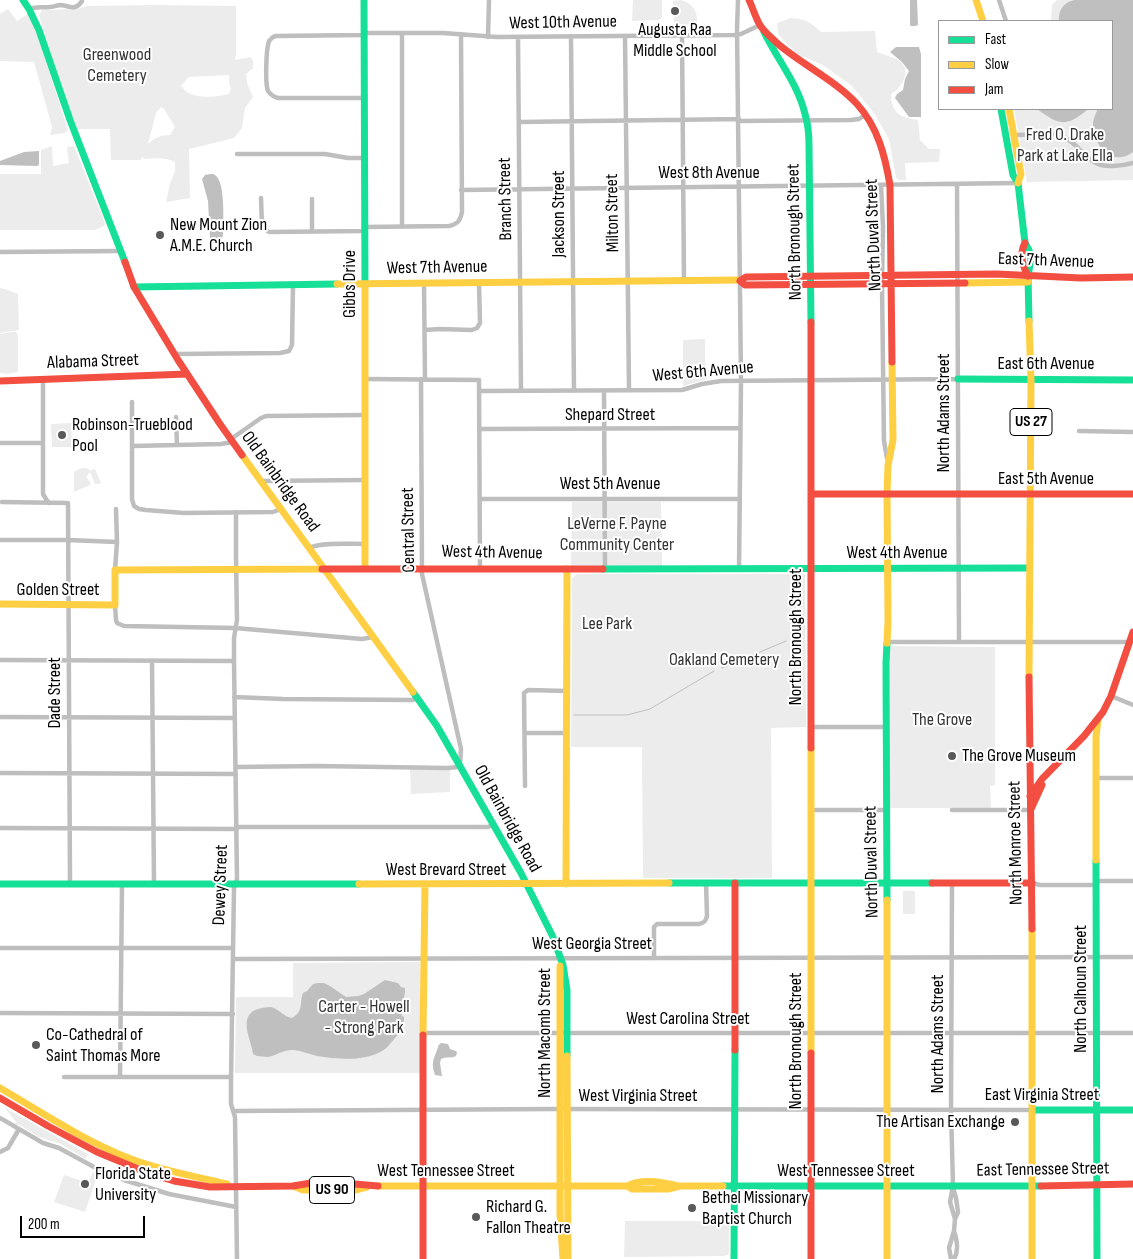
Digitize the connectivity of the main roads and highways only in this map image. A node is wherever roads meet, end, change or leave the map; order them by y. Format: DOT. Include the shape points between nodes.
graph roads {
  1 [pos="23,0"];
  2 [pos="364,0"];
  3 [pos="749,0"];
  4 [pos="976,0"];
  5 [pos="983,20"];
  6 [pos="760,25"];
  7 [pos="1001,110"];
  8 [pos="1009,110"];
  9 [pos="1011,135"];
  10 [pos="958,274"];
  11 [pos="997,274"];
  12 [pos="810,276"];
  13 [pos="839,276"];
  14 [pos="891,276"];
  15 [pos="1133,277"];
  16 [pos="1028,279"];
  17 [pos="740,281"];
  18 [pos="997,282"];
  19 [pos="364,284"];
  20 [pos="958,284"];
  21 [pos="811,285"];
  22 [pos="839,285"];
  23 [pos="891,285"];
  24 [pos="134,287"];
  25 [pos="177,357"];
  26 [pos="171,374"];
  27 [pos="187,374"];
  28 [pos="958,379"];
  29 [pos="1031,380"];
  30 [pos="1133,380"];
  31 [pos="0,381"];
  32 [pos="811,494"];
  33 [pos="887,494"];
  34 [pos="1030,494"];
  35 [pos="1133,494"];
  36 [pos="323,568"];
  37 [pos="365,568"];
  38 [pos="811,568"];
  39 [pos="886,568"];
  40 [pos="1029,568"];
  41 [pos="567,569"];
  42 [pos="0,604"];
  43 [pos="115,605"];
  44 [pos="1133,632"];
  45 [pos="1098,719"];
  46 [pos="1087,732"];
  47 [pos="1096,737"];
  48 [pos="1030,774"];
  49 [pos="1044,777"];
  50 [pos="1030,796"];
  51 [pos="1030,810"];
  52 [pos="811,882"];
  53 [pos="735,883"];
  54 [pos="886,883"];
  55 [pos="1032,883"];
  56 [pos="0,884"];
  57 [pos="526,884"];
  58 [pos="566,884"];
  59 [pos="425,885"];
  60 [pos="560,958"];
  61 [pos="0,1088"];
  62 [pos="0,1098"];
  63 [pos="0,1104"];
  64 [pos="10,1105"];
  65 [pos="1032,1110"];
  66 [pos="1096,1110"];
  67 [pos="1133,1110"];
  68 [pos="1133,1184"];
  69 [pos="1096,1185"];
  70 [pos="236,1186"];
  71 [pos="424,1186"];
  72 [pos="564,1186"];
  73 [pos="734,1186"];
  74 [pos="811,1186"];
  75 [pos="888,1186"];
  76 [pos="952,1186"];
  77 [pos="1032,1186"];
  78 [pos="423,1259"];
  79 [pos="563,1259"];
  80 [pos="568,1259"];
  81 [pos="734,1259"];
  82 [pos="811,1259"];
  83 [pos="888,1259"];
  84 [pos="1032,1259"];
  85 [pos="1096,1259"];
  1 -- 24 [label="main road, Old Bainbridge Road" via="39,30"];
  2 -- 19 [label="main road, Gibbs Drive"];
  3 -- 6 [label="main road, North Duval Street"];
  4 -- 5 [label="main road"];
  6 -- 12 [label="main road, North Bronough Street" via="795,89 806,120 810,150"];
  6 -- 14 [label="main road, North Duval Street" via="792,56 842,90 872,125 881,144 890,185"];
  7 -- 9 [label="main road, North Monroe Street / US 27"];
  8 -- 9 [label="main road, North Monroe Street / US 27"];
  9 -- 16 [label="main road, North Monroe Street / US 27" via="1021,174 1018,183 1025,243 1030,248"];
  10 -- 11 [label="main road, East 7th Avenue"];
  10 -- 14 [label="main road, West 7th Avenue"];
  11 -- 16 [label="main road, East 7th Avenue"];
  11 -- 18 [label="main road"];
  12 -- 13 [label="main road, West 7th Avenue"];
  12 -- 17 [label="main road, West 7th Avenue" via="746,277"];
  12 -- 21 [label="main road, North Bronough Street"];
  13 -- 14 [label="main road, West 7th Avenue"];
  13 -- 22 [label="main road"];
  14 -- 23 [label="main road, North Duval Street"];
  15 -- 16 [label="main road, East 7th Avenue"];
  16 -- 18 [label="main road, East 7th Avenue"];
  16 -- 29 [label="main road, North Monroe Street / US 27"];
  17 -- 19 [label="main road, West 7th Avenue"];
  17 -- 21 [label="main road, West 7th Avenue" via="745,286"];
  18 -- 20 [label="main road, East 7th Avenue"];
  19 -- 24 [label="main road, West 7th Avenue"];
  19 -- 37 [label="main road, Gibbs Drive"];
  20 -- 23 [label="main road, West 7th Avenue"];
  21 -- 22 [label="main road, West 7th Avenue"];
  21 -- 32 [label="main road, North Bronough Street"];
  22 -- 23 [label="main road, West 7th Avenue"];
  23 -- 33 [label="main road, North Duval Street" via="893,440"];
  24 -- 25 [label="main road, Old Bainbridge Road"];
  25 -- 26 [label="main road" via="178,366"];
  25 -- 27 [label="main road, Old Bainbridge Road"];
  26 -- 27 [label="main road, Alabama Street"];
  26 -- 31 [label="main road, Alabama Street"];
  27 -- 36 [label="main road, Old Bainbridge Road"];
  28 -- 29 [label="main road, East 6th Avenue"];
  29 -- 30 [label="main road, East 6th Avenue"];
  29 -- 34 [label="main road, North Monroe Street / US 27"];
  32 -- 33 [label="main road"];
  32 -- 38 [label="main road, North Bronough Street"];
  33 -- 34 [label="main road, East 5th Avenue"];
  33 -- 39 [label="main road, North Duval Street"];
  34 -- 35 [label="main road, East 5th Avenue"];
  34 -- 40 [label="main road, North Monroe Street / US 27"];
  36 -- 37 [label="main road, West 4th Avenue"];
  36 -- 43 [label="main road, West 4th Avenue" via="115,570"];
  36 -- 57 [label="main road, Old Bainbridge Road" via="438,726"];
  37 -- 41 [label="main road, West 4th Avenue"];
  38 -- 39 [label="main road, West 4th Avenue"];
  38 -- 41 [label="main road, West 4th Avenue"];
  38 -- 52 [label="main road, North Bronough Street"];
  39 -- 40 [label="main road, West 4th Avenue"];
  39 -- 54 [label="main road, North Duval Street"];
  40 -- 48 [label="main road, North Monroe Street / US 27"];
  41 -- 58 [label="main road"];
  42 -- 43 [label="main road, Golden Street"];
  44 -- 45 [label="main road" via="1110,696"];
  45 -- 46 [label="main road"];
  45 -- 47 [label="main road, North Calhoun Street"];
  46 -- 47 [label="main road"];
  46 -- 49 [label="main road"];
  47 -- 66 [label="main road, North Calhoun Street"];
  48 -- 49 [label="main road" via="1038,779"];
  48 -- 50 [label="main road, North Monroe Street / US 27"];
  49 -- 50 [label="main road"];
  49 -- 51 [label="main road"];
  50 -- 51 [label="main road, North Monroe Street / US 27"];
  51 -- 55 [label="main road, North Monroe Street / US 27"];
  52 -- 53 [label="main road, West Brevard Street"];
  52 -- 54 [label="main road, West Brevard Street"];
  52 -- 74 [label="main road, North Bronough Street"];
  53 -- 58 [label="main road, West Brevard Street"];
  53 -- 73 [label="main road"];
  54 -- 55 [label="main road, West Brevard Street"];
  54 -- 75 [label="main road, North Duval Street"];
  55 -- 65 [label="main road, North Monroe Street / US 27"];
  56 -- 59 [label="main road, West Brevard Street"];
  57 -- 58 [label="main road, West Brevard Street"];
  57 -- 59 [label="main road, West Brevard Street"];
  57 -- 60 [label="main road, Old Bainbridge Road"];
  59 -- 71 [label="main road"];
  60 -- 72 [label="main road, North Macomb Street" via="566,982"];
  61 -- 70 [label="main road, West Tennessee Street / US 90" via="96,1144 131,1159"];
  62 -- 64 [label="main road, West Tennessee Street / US 90"];
  63 -- 64 [label="main road"];
  64 -- 70 [label="main road, West Tennessee Street / US 90" via="112,1160 199,1186"];
  65 -- 66 [label="main road, East Virginia Street"];
  65 -- 77 [label="main road, North Monroe Street / US 27"];
  66 -- 67 [label="main road, East Virginia Street"];
  66 -- 69 [label="main road, North Calhoun Street"];
  68 -- 69 [label="main road, East Tennessee Street / US 90"];
  69 -- 77 [label="main road, East Tennessee Street / US 90"];
  69 -- 85 [label="main road, North Calhoun Street"];
  70 -- 71 [label="main road, West Tennessee Street / US 90" via="355,1183"];
  71 -- 72 [label="main road, West Tennessee Street / US 90"];
  71 -- 78 [label="main road"];
  72 -- 73 [label="main road, West Tennessee Street / US 90" via="667,1182 680,1186"];
  72 -- 79 [label="main road, North Macomb Street" via="560,1214"];
  72 -- 80 [label="main road, North Macomb Street"];
  73 -- 74 [label="main road, West Tennessee Street / US 90"];
  73 -- 81 [label="main road"];
  74 -- 75 [label="main road, West Tennessee Street / US 90"];
  74 -- 82 [label="main road, North Bronough Street"];
  75 -- 76 [label="main road, West Tennessee Street / US 90"];
  75 -- 83 [label="main road, North Duval Street"];
  76 -- 77 [label="main road, East Tennessee Street / US 90"];
  77 -- 84 [label="main road, North Monroe Street / US 27"];
}
